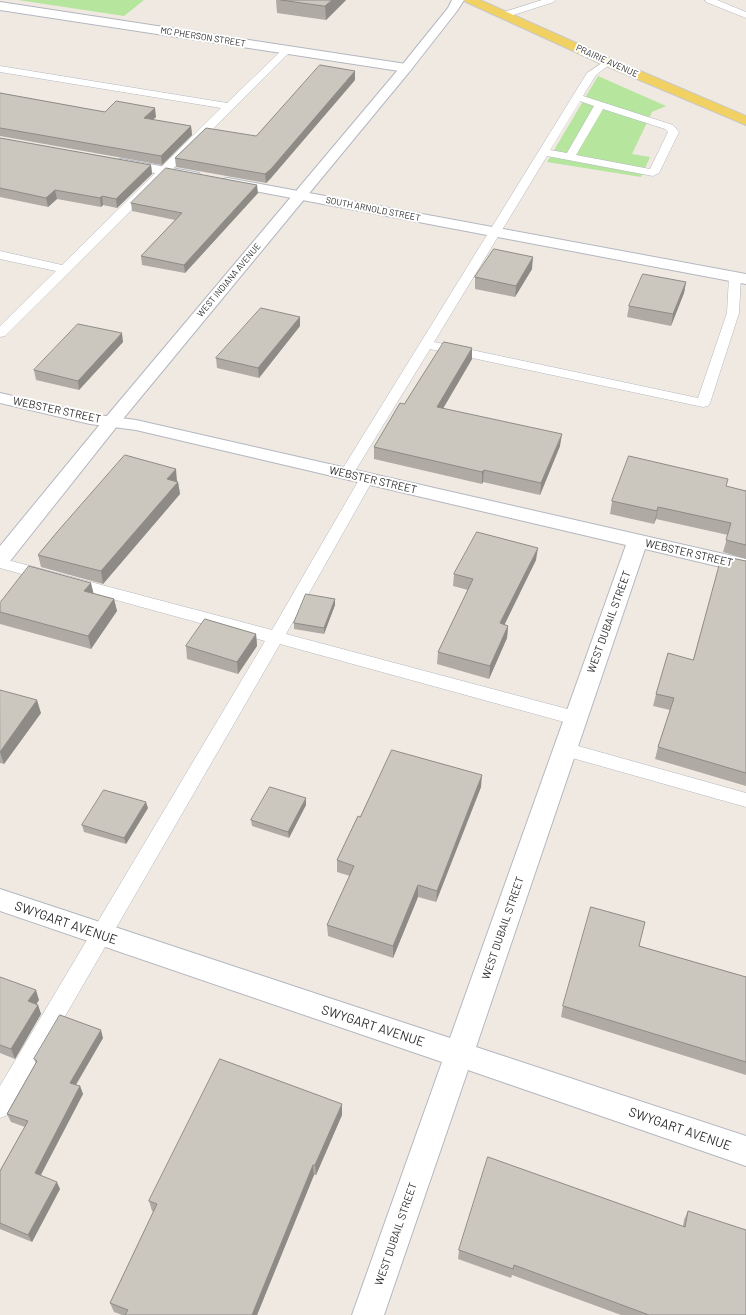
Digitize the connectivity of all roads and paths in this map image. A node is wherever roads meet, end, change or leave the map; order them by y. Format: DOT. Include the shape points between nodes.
graph roads {
  1 [pos="458,0"];
  2 [pos="470,0"];
  3 [pos="551,0"];
  4 [pos="708,0"];
  5 [pos="0,6"];
  6 [pos="504,15"];
  7 [pos="746,15"];
  8 [pos="287,50"];
  9 [pos="608,62"];
  10 [pos="406,68"];
  11 [pos="0,69"];
  12 [pos="577,97"];
  13 [pos="600,104"];
  14 [pos="229,106"];
  15 [pos="746,121"];
  16 [pos="650,148"];
  17 [pos="664,151"];
  18 [pos="544,152"];
  19 [pos="570,157"];
  20 [pos="109,161"];
  21 [pos="163,171"];
  22 [pos="300,195"];
  23 [pos="494,232"];
  24 [pos="0,255"];
  25 [pos="66,269"];
  26 [pos="740,278"];
  27 [pos="0,333"];
  28 [pos="425,344"];
  29 [pos="0,398"];
  30 [pos="112,421"];
  31 [pos="346,473"];
  32 [pos="367,478"];
  33 [pos="638,541"];
  34 [pos="0,560"];
  35 [pos="0,563"];
  36 [pos="746,566"];
  37 [pos="276,637"];
  38 [pos="575,718"];
  39 [pos="564,749"];
  40 [pos="746,800"];
  41 [pos="0,900"];
  42 [pos="100,935"];
  43 [pos="459,1054"];
  44 [pos="0,1106"];
  45 [pos="746,1151"];
  46 [pos="368,1315"];
  1 -- 10 [label="street, WEST INDIANA AVENUE"];
  2 -- 6 [label="main road, PRAIRIE AVENUE"];
  3 -- 6 [label="lane"];
  4 -- 7 [label="lane"];
  5 -- 8 [label="street, MC PHERSON STREET"];
  6 -- 9 [label="main road, PRAIRIE AVENUE"];
  8 -- 10 [label="street, MC PHERSON STREET"];
  8 -- 14 [label="lane"];
  9 -- 12 [label="lane" via="592,73"];
  9 -- 15 [label="main road, PRAIRIE AVENUE"];
  10 -- 22 [label="street, WEST INDIANA AVENUE"];
  11 -- 14 [label="lane"];
  12 -- 13 [label="lane"];
  12 -- 18 [label="lane"];
  13 -- 17 [label="lane" via="669,127 674,132"];
  13 -- 19 [label="lane" via="586,137"];
  14 -- 21 [label="lane"];
  16 -- 17 [label="lane"];
  17 -- 19 [label="lane" via="652,173"];
  18 -- 19 [label="lane"];
  18 -- 23 [label="lane"];
  20 -- 21 [label="street, SOUTH ARNOLD STREET"];
  21 -- 22 [label="street, SOUTH ARNOLD STREET"];
  21 -- 25 [label="lane"];
  22 -- 23 [label="street, SOUTH ARNOLD STREET"];
  22 -- 30 [label="street, WEST INDIANA AVENUE"];
  23 -- 26 [label="street, SOUTH ARNOLD STREET"];
  23 -- 28 [label="lane"];
  24 -- 25 [label="lane"];
  25 -- 27 [label="lane"];
  26 -- 28 [label="lane" via="733,313 703,402"];
  28 -- 31 [label="lane"];
  29 -- 30 [label="street, WEBSTER STREET" via="90,419"];
  30 -- 31 [label="street, WEBSTER STREET"];
  30 -- 34 [label="street, WEST INDIANA AVENUE"];
  31 -- 32 [label="street, WEBSTER STREET"];
  32 -- 33 [label="street, WEBSTER STREET"];
  32 -- 37 [label="lane"];
  33 -- 36 [label="street, WEBSTER STREET"];
  33 -- 38 [label="street, WEST DUBAIL STREET"];
  35 -- 37 [label="lane"];
  37 -- 38 [label="lane"];
  37 -- 42 [label="lane"];
  38 -- 39 [label="street, WEST DUBAIL STREET"];
  39 -- 40 [label="lane"];
  39 -- 43 [label="street, WEST DUBAIL STREET"];
  41 -- 42 [label="street, SWYGART AVENUE"];
  42 -- 43 [label="street, SWYGART AVENUE"];
  42 -- 44 [label="lane"];
  43 -- 45 [label="street, SWYGART AVENUE"];
  43 -- 46 [label="street, WEST DUBAIL STREET"];
}
